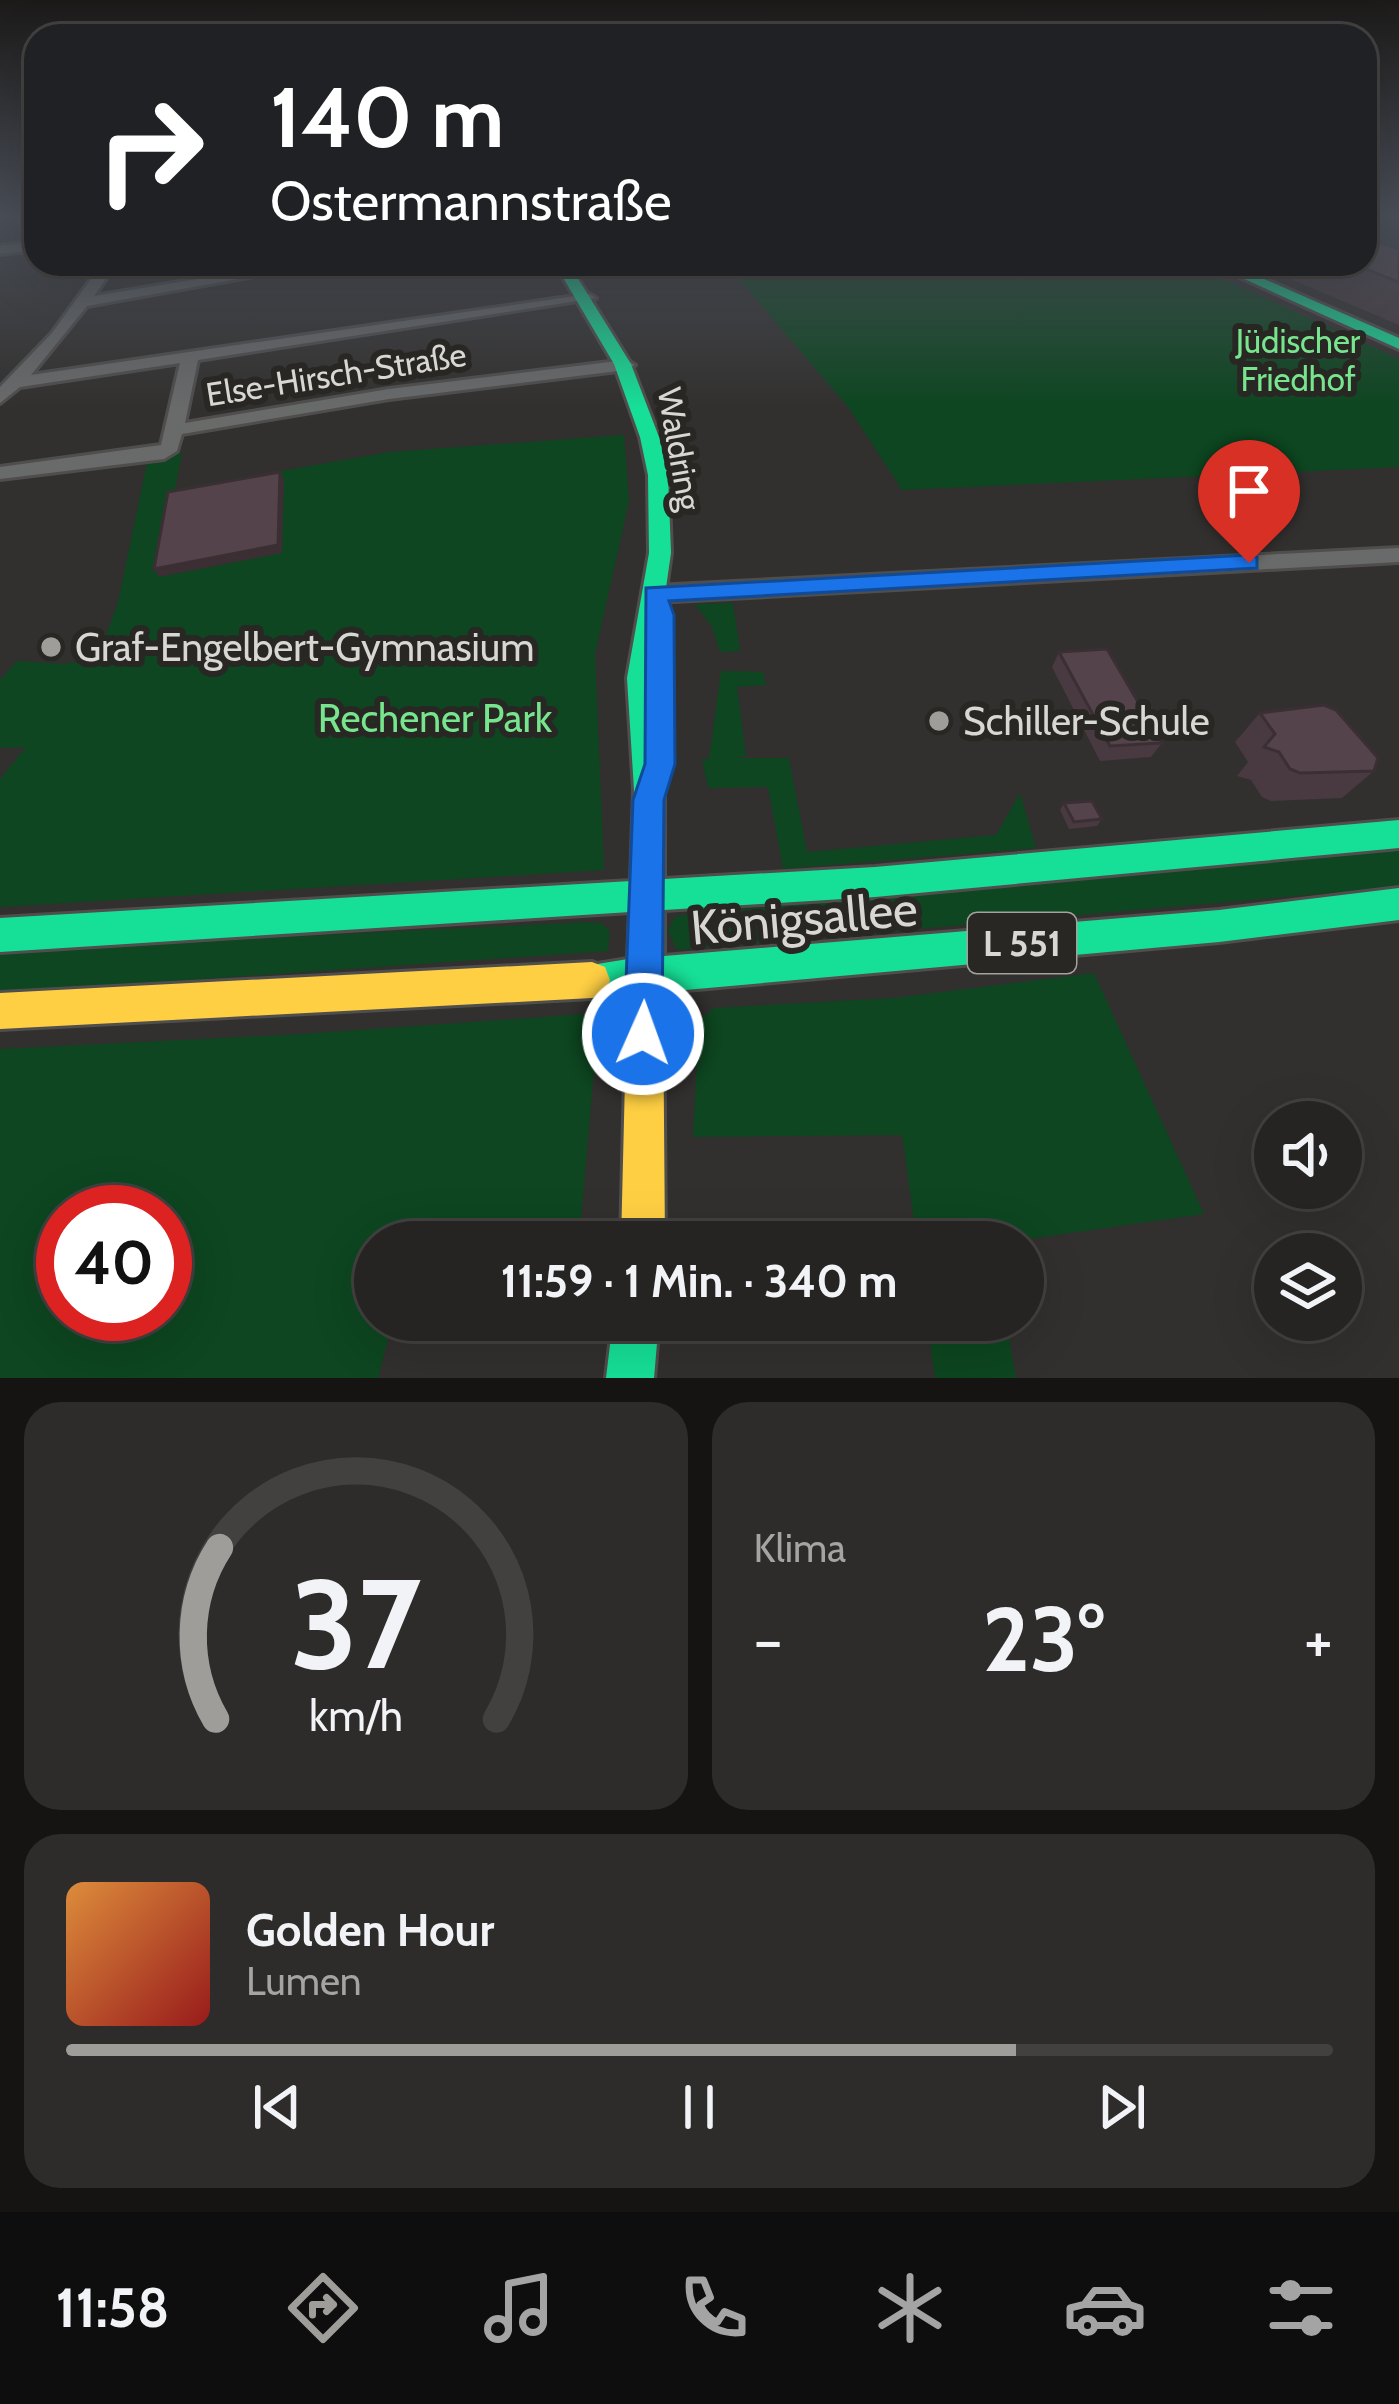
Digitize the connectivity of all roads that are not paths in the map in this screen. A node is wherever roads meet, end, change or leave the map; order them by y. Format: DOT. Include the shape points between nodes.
graph roads {
  1 [pos="98,280"];
  2 [pos="215,280"];
  3 [pos="575,280"];
  4 [pos="1255,280"];
  5 [pos="589,298"];
  6 [pos="82,302"];
  7 [pos="1399,344"];
  8 [pos="190,357"];
  9 [pos="626,365"];
  10 [pos="17,382"];
  11 [pos="0,398"];
  12 [pos="175,430"];
  13 [pos="0,473"];
  14 [pos="1399,554"];
  15 [pos="655,594"];
  16 [pos="1399,834"];
  17 [pos="645,901"];
  18 [pos="1399,904"];
  19 [pos="0,935"];
  20 [pos="645,976"];
  21 [pos="0,1010"];
  22 [pos="644,1221"];
  23 [pos="634,1341"];
  24 [pos="630,1378"];
  1 -- 6 [label="street"];
  2 -- 6 [label="street"];
  3 -- 5 [label="main road, Waldring"];
  4 -- 7 [label="main road"];
  5 -- 8 [label="street"];
  5 -- 9 [label="main road, Waldring"];
  6 -- 10 [label="street"];
  8 -- 10 [label="street"];
  8 -- 12 [label="street"];
  9 -- 12 [label="street, Else-Hirsch-Straße"];
  9 -- 15 [label="main road, Waldring" via="652,461"];
  10 -- 11 [label="street"];
  12 -- 13 [label="street, Else-Hirsch-Straße" via="164,453"];
  14 -- 15 [label="street"];
  15 -- 17 [label="main road, Waldring" via="644,633"];
  16 -- 17 [label="main road, Königsallee / L 551"];
  17 -- 19 [label="main road, Königsallee / L 551"];
  17 -- 20 [label="main road, Waldring"];
  18 -- 20 [label="main road, Königsallee / L 551"];
  20 -- 21 [label="main road, Königsallee / L 551"];
  20 -- 22 [label="main road, Waldring"];
  23 -- 24 [label="main road"];
}
